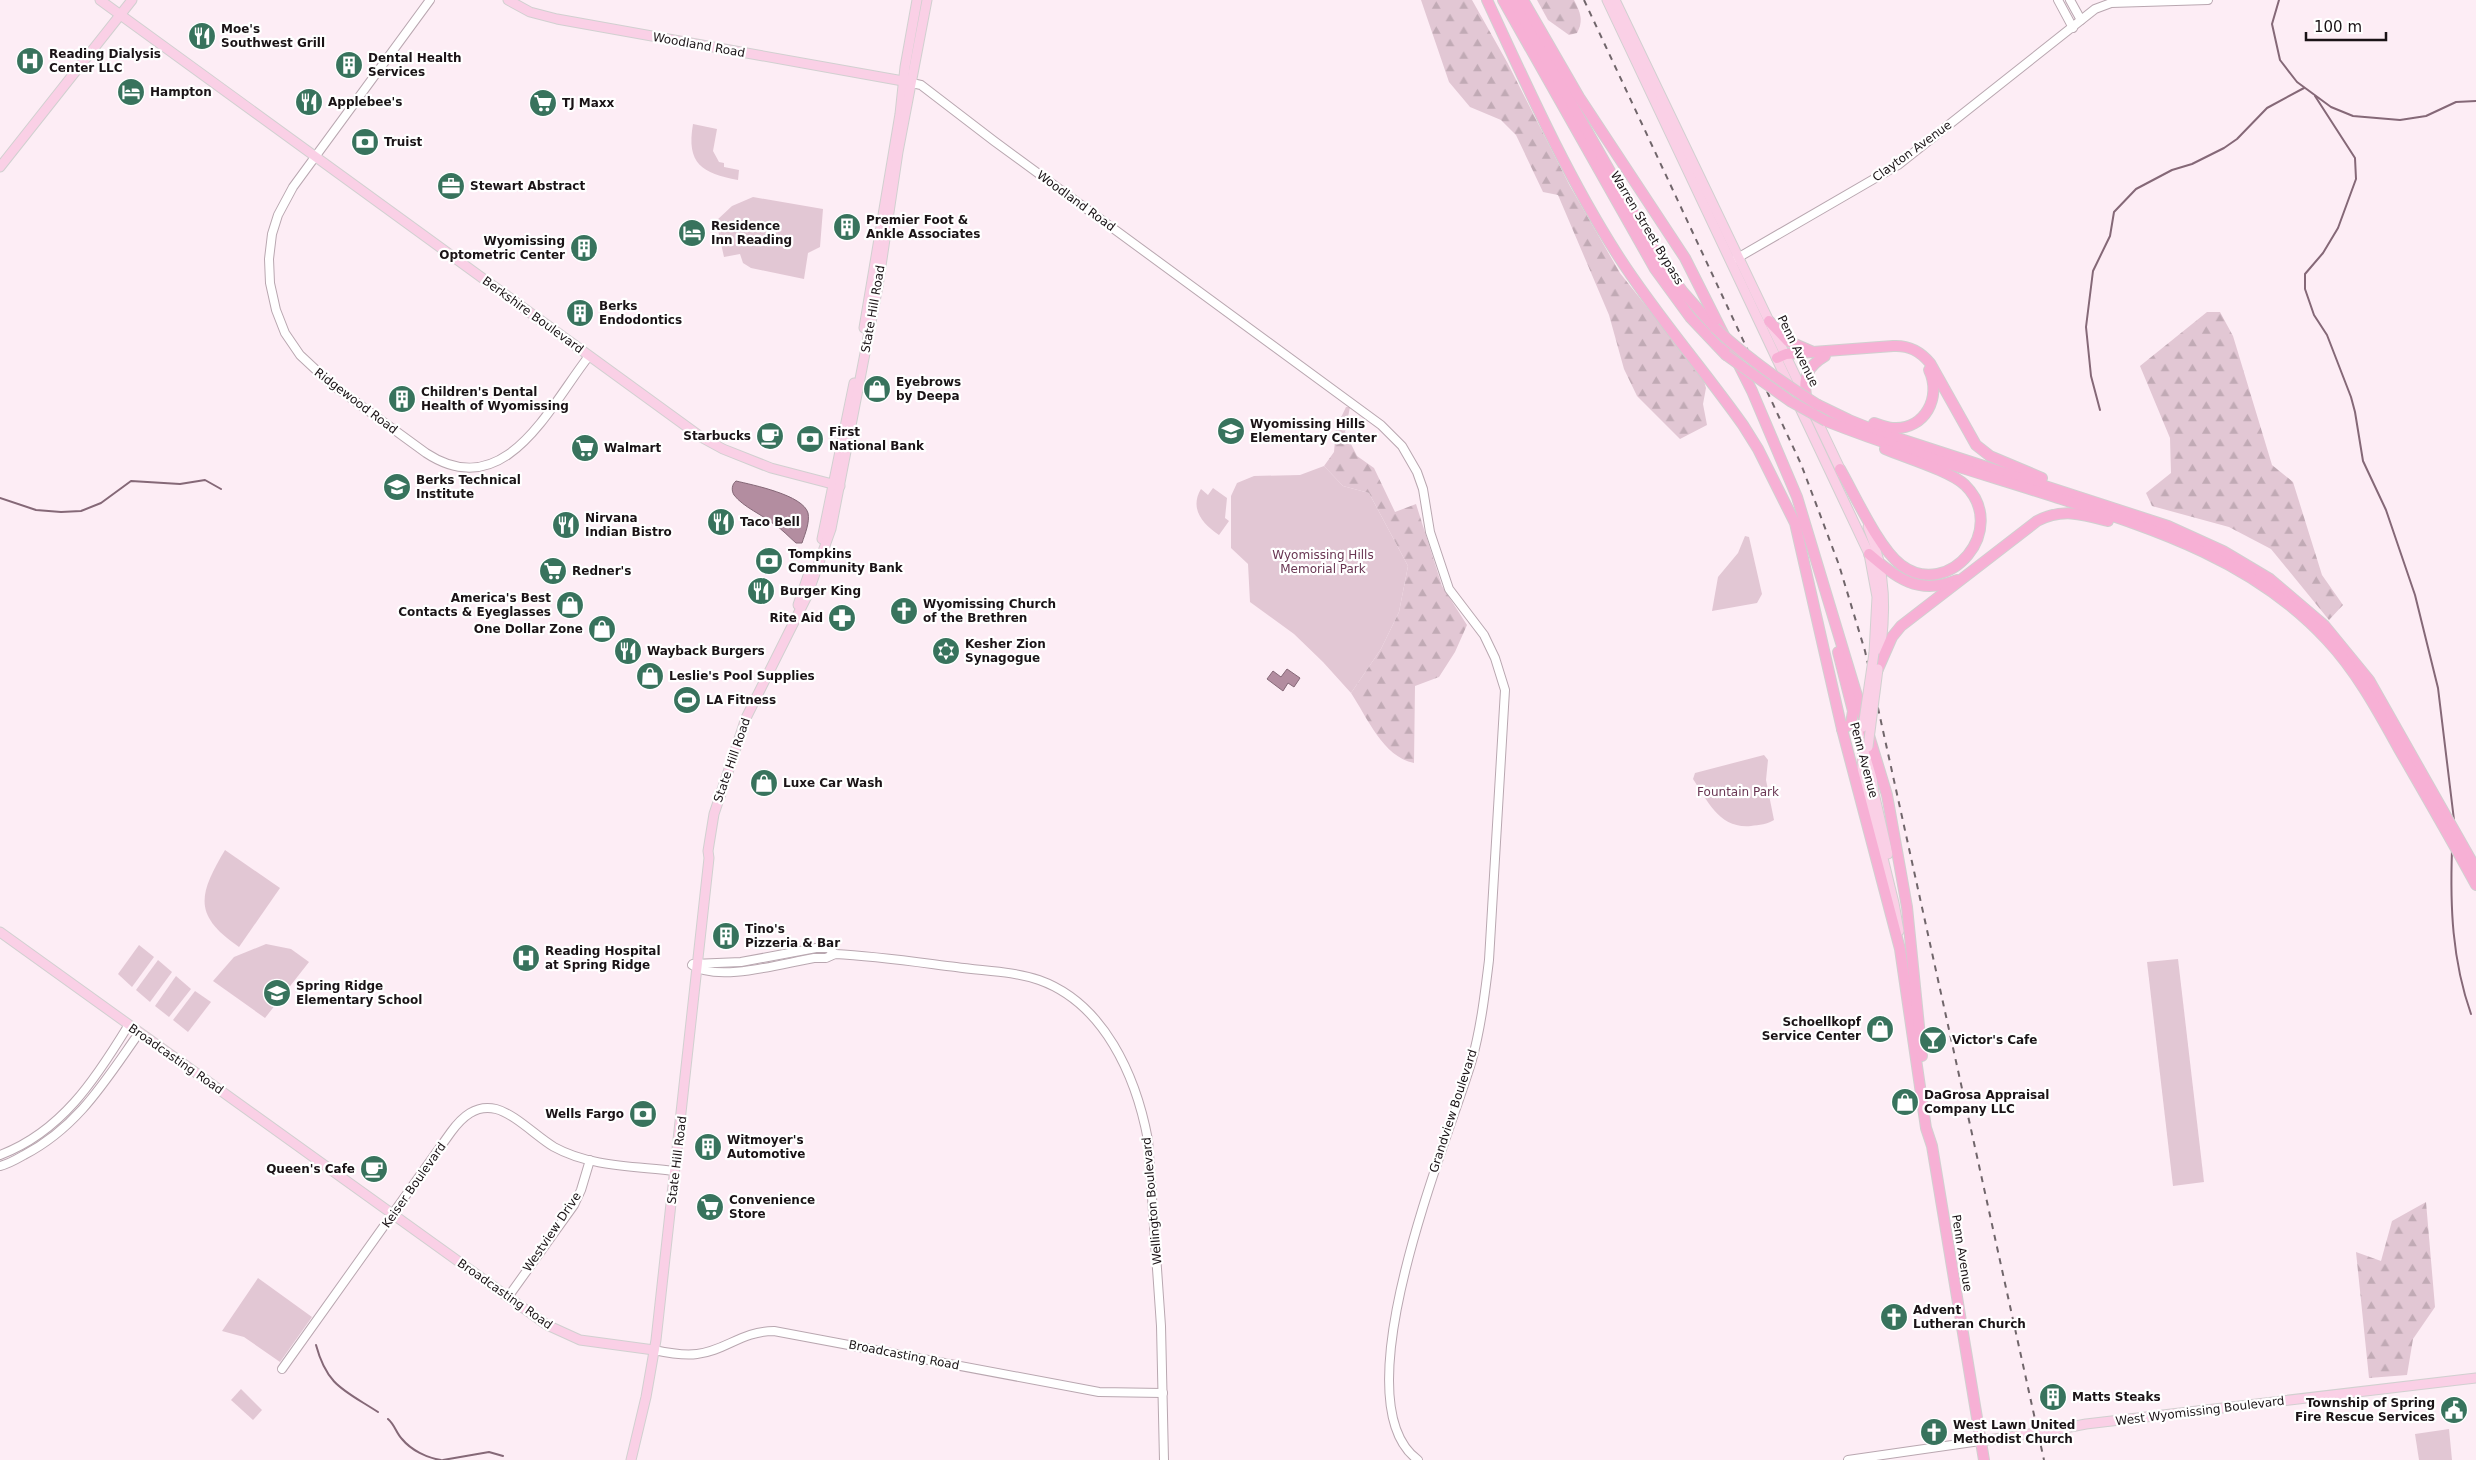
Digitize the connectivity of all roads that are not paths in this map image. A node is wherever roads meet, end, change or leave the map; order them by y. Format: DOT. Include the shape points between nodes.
graph roads {
  1 [pos="100,0"];
  2 [pos="134,0"];
  3 [pos="430,0"];
  4 [pos="508,0"];
  5 [pos="918,0"];
  6 [pos="926,0"];
  7 [pos="1487,0"];
  8 [pos="1503,0"];
  9 [pos="1513,0"];
  10 [pos="1523,0"];
  11 [pos="1607,0"];
  12 [pos="1615,0"];
  13 [pos="2058,0"];
  14 [pos="2070,0"];
  15 [pos="2208,0"];
  16 [pos="121,15"];
  17 [pos="2081,20"];
  18 [pos="2073,28"];
  19 [pos="907,82"];
  20 [pos="315,156"];
  21 [pos="0,167"];
  22 [pos="1734,260"];
  23 [pos="1769,321"];
  24 [pos="1820,354"];
  25 [pos="589,356"];
  26 [pos="1784,357"];
  27 [pos="1806,396"];
  28 [pos="1818,404"];
  29 [pos="1826,420"];
  30 [pos="1840,469"];
  31 [pos="837,485"];
  32 [pos="2091,499"];
  33 [pos="2119,521"];
  34 [pos="1869,554"];
  35 [pos="1880,563"];
  36 [pos="1972,570"];
  37 [pos="1826,592"];
  38 [pos="1484,635"];
  39 [pos="1878,669"];
  40 [pos="1842,729"];
  41 [pos="2476,869"];
  42 [pos="2476,885"];
  43 [pos="0,932"];
  44 [pos="1911,948"];
  45 [pos="1900,949"];
  46 [pos="699,966"];
  47 [pos="128,1026"];
  48 [pos="139,1033"];
  49 [pos="1930,1139"];
  50 [pos="0,1155"];
  51 [pos="590,1160"];
  52 [pos="0,1166"];
  53 [pos="675,1171"];
  54 [pos="393,1215"];
  55 [pos="508,1297"];
  56 [pos="654,1350"];
  57 [pos="282,1369"];
  58 [pos="2476,1378"];
  59 [pos="1162,1393"];
  60 [pos="1980,1441"];
  61 [pos="631,1460"];
  62 [pos="1164,1460"];
  63 [pos="1418,1460"];
  64 [pos="1848,1460"];
  65 [pos="1984,1460"];
  1 -- 16 [label="main road, Berkshire Boulevard"];
  2 -- 16 [label="main road"];
  3 -- 20 [label="street, Ridgewood Road"];
  4 -- 19 [label="main road, Woodland Road" via="530,12 557,19"];
  5 -- 19 [label="main road, State Hill Road"];
  6 -- 19 [label="main road, State Hill Road"];
  7 -- 40 [label="highway, Penn Avenue" via="1588,205 1617,254 1743,425 1795,523"];
  8 -- 29 [label="highway, Warren Street Bypass, bridge" via="1655,269 1685,310 1726,355 1782,396"];
  9 -- 28 [label="highway, Warren Street Bypass, bridge" via="1663,265 1683,292 1715,328 1764,369"];
  10 -- 37 [label="highway, Penn Avenue" via="1579,97 1686,258 1782,459"];
  11 -- 22 [label="main road, Penn Avenue"];
  12 -- 22 [label="main road, Penn Avenue"];
  13 -- 18 [label="street"];
  14 -- 17 [label="street"];
  15 -- 17 [label="street, Clayton Avenue" via="2111,3"];
  16 -- 20 [label="main road, Berkshire Boulevard"];
  16 -- 21 [label="main road"];
  17 -- 18 [label="street, Clayton Avenue"];
  18 -- 22 [label="street, Clayton Avenue" via="1898,165"];
  19 -- 31 [label="main road, State Hill Road" via="892,150"];
  19 -- 38 [label="street, Woodland Road" via="922,84 994,141 1381,425 1402,446 1420,482 1430,532 1449,589"];
  20 -- 25 [label="main road, Berkshire Boulevard"];
  20 -- 25 [label="street, Ridgewood Road" via="284,202 272,234 269,271 278,316 292,345 315,372 418,448 441,462 455,466 479,467 500,461 523,445"];
  22 -- 23 [label="main road, Penn Avenue"];
  22 -- 26 [label="main road, Penn Avenue"];
  23 -- 24 [label="highway" via="1788,341"];
  23 -- 26 [label="main road, Penn Avenue"];
  24 -- 26 [label="highway"];
  24 -- 27 [label="highway" via="1808,370"];
  24 -- 28 [label="highway" via="1909,352 1928,369 1934,394 1931,406 1923,416 1910,425 1897,428 1885,427"];
  24 -- 32 [label="highway" via="1893,346 1915,350 1930,363 1974,442 1982,450 1993,458"];
  25 -- 31 [label="main road, Berkshire Boulevard" via="715,445 770,468"];
  26 -- 27 [label="main road, Penn Avenue"];
  26 -- 34 [label="main road, Penn Avenue"];
  27 -- 30 [label="main road, Penn Avenue"];
  28 -- 32 [label="highway" via="1879,432"];
  29 -- 30 [label="highway" via="1965,486 1976,500 1981,522 1972,552 1958,564 1937,573 1903,566 1887,552"];
  29 -- 33 [label="highway"];
  30 -- 35 [label="main road, Penn Avenue" via="1872,536"];
  31 -- 46 [label="main road, State Hill Road" via="797,612 746,718 714,814"];
  32 -- 41 [label="highway" via="2168,526 2223,551 2270,579 2324,625 2382,701"];
  33 -- 36 [label="highway" via="2075,512 2052,515 2037,521"];
  33 -- 42 [label="highway" via="2207,552 2246,573 2282,598 2327,640 2372,702"];
  34 -- 35 [label="highway"];
  34 -- 45 [label="main road, Penn Avenue, bridge" via="1878,597 1863,727 1862,772 1894,903"];
  35 -- 36 [label="highway" via="1896,577 1923,586 1951,582"];
  35 -- 39 [label="main road, Penn Avenue" via="1885,600"];
  36 -- 39 [label="highway" via="1901,626 1892,637"];
  37 -- 40 [label="highway" via="1853,711 1851,724"];
  37 -- 44 [label="highway, Penn Avenue" via="1885,788 1907,907"];
  38 -- 63 [label="street, Grandview Boulevard" via="1505,690 1484,999 1470,1066 1420,1215 1391,1346 1389,1392 1395,1427"];
  39 -- 44 [label="main road, Penn Avenue, bridge" via="1868,747 1874,793"];
  40 -- 45 [label="highway, Penn Avenue"];
  43 -- 47 [label="main road, Broadcasting Road"];
  44 -- 49 [label="highway, Penn Avenue"];
  45 -- 49 [label="highway, Penn Avenue"];
  46 -- 53 [label="main road, State Hill Road"];
  46 -- 59 [label="street, Wellington Boulevard" via="828,948 835,954 1029,978 1048,984 1087,1009 1101,1026 1127,1073 1148,1140 1161,1326"];
  47 -- 48 [label="main road, Broadcasting Road"];
  47 -- 50 [label="street" via="90,1084 65,1114 28,1143"];
  48 -- 52 [label="street" via="68,1127 43,1145"];
  48 -- 54 [label="main road, Broadcasting Road"];
  49 -- 60 [label="highway, Penn Avenue"];
  51 -- 53 [label="street"];
  51 -- 54 [label="street, Keiser Boulevard" via="554,1147 496,1110 474,1111 458,1123"];
  51 -- 55 [label="street, Westview Drive" via="582,1190 574,1205"];
  53 -- 56 [label="main road, State Hill Road"];
  54 -- 55 [label="main road, Broadcasting Road"];
  54 -- 57 [label="street, Keiser Boulevard"];
  55 -- 56 [label="main road, Broadcasting Road" via="553,1328 580,1340"];
  56 -- 59 [label="street, Broadcasting Road" via="697,1354 746,1335 774,1331 1099,1392"];
  56 -- 61 [label="main road, State Hill Road"];
  58 -- 60 [label="main road, West Wyomissing Boulevard" via="2086,1424"];
  59 -- 62 [label="street, Wellington Boulevard"];
  60 -- 64 [label="street"];
  60 -- 65 [label="highway, Penn Avenue"];
}
